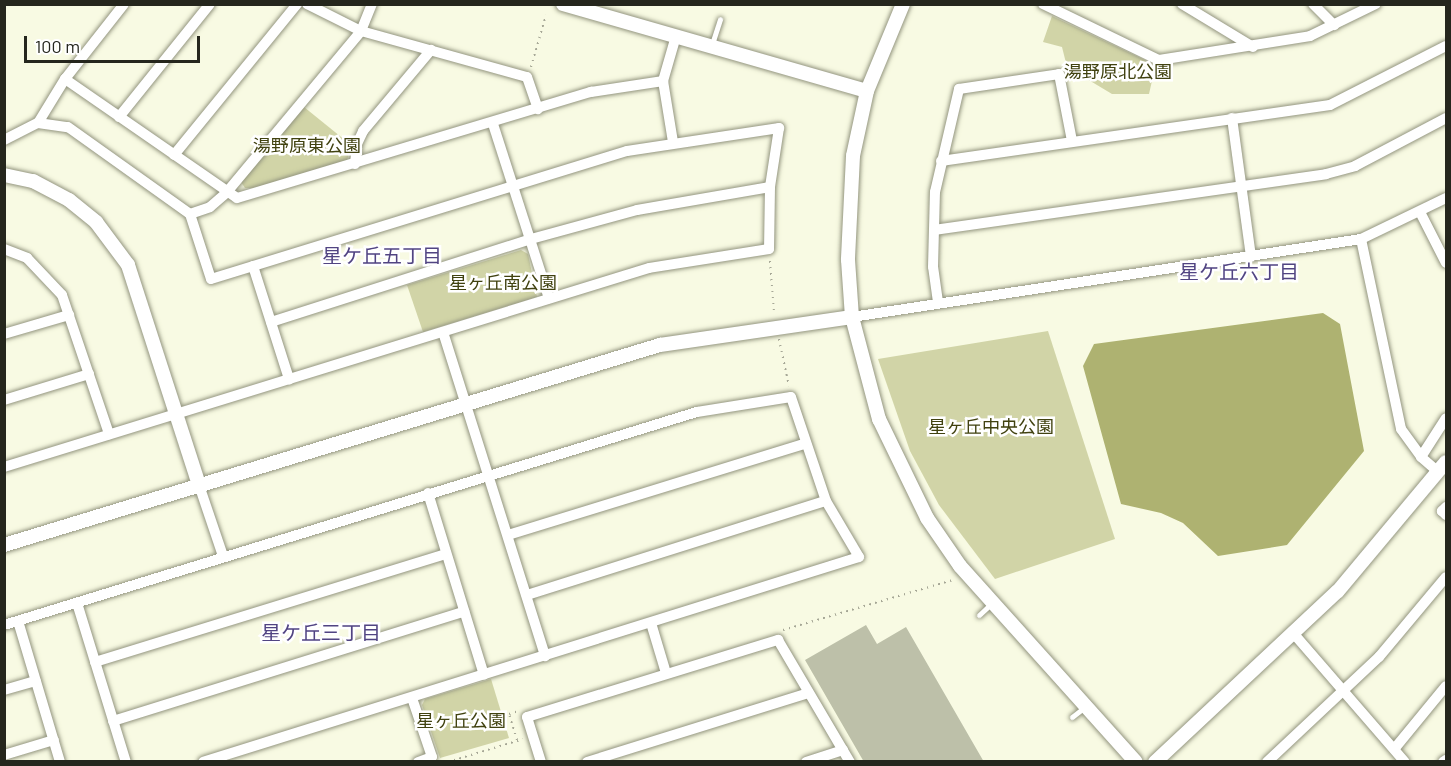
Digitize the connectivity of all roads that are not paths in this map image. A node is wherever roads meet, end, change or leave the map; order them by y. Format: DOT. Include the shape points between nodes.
graph roads {
  1 [pos="124,4"];
  2 [pos="210,4"];
  3 [pos="297,4"];
  4 [pos="307,4"];
  5 [pos="372,4"];
  6 [pos="563,4"];
  7 [pos="903,4"];
  8 [pos="1043,4"];
  9 [pos="1182,4"];
  10 [pos="1313,4"];
  11 [pos="1376,4"];
  12 [pos="1063,8"];
  13 [pos="720,19"];
  14 [pos="1334,25"];
  15 [pos="361,31"];
  16 [pos="676,36"];
  17 [pos="712,46"];
  18 [pos="1446,46"];
  19 [pos="1253,47"];
  20 [pos="431,51"];
  21 [pos="65,79"];
  22 [pos="663,81"];
  23 [pos="867,91"];
  24 [pos="538,109"];
  25 [pos="119,117"];
  26 [pos="1232,118"];
  27 [pos="1446,118"];
  28 [pos="38,123"];
  29 [pos="493,124"];
  30 [pos="4,140"];
  31 [pos="1072,141"];
  32 [pos="673,142"];
  33 [pos="174,155"];
  34 [pos="941,161"];
  35 [pos="355,164"];
  36 [pos="4,175"];
  37 [pos="514,185"];
  38 [pos="770,187"];
  39 [pos="1241,188"];
  40 [pos="227,192"];
  41 [pos="1446,198"];
  42 [pos="1420,212"];
  43 [pos="189,214"];
  44 [pos="934,230"];
  45 [pos="531,239"];
  46 [pos="1361,239"];
  47 [pos="4,249"];
  48 [pos="1251,257"];
  49 [pos="1446,263"];
  50 [pos="253,266"];
  51 [pos="549,298"];
  52 [pos="938,302"];
  53 [pos="69,315"];
  54 [pos="852,316"];
  55 [pos="271,322"];
  56 [pos="443,332"];
  57 [pos="4,334"];
  58 [pos="89,374"];
  59 [pos="289,379"];
  60 [pos="4,400"];
  61 [pos="465,404"];
  62 [pos="176,414"];
  63 [pos="1446,418"];
  64 [pos="109,434"];
  65 [pos="804,444"];
  66 [pos="1421,457"];
  67 [pos="4,467"];
  68 [pos="1442,467"];
  69 [pos="488,474"];
  70 [pos="200,484"];
  71 [pos="428,493"];
  72 [pos="826,501"];
  73 [pos="1446,507"];
  74 [pos="1446,515"];
  75 [pos="508,535"];
  76 [pos="4,545"];
  77 [pos="446,554"];
  78 [pos="222,556"];
  79 [pos="1446,577"];
  80 [pos="527,595"];
  81 [pos="77,603"];
  82 [pos="993,603"];
  83 [pos="464,612"];
  84 [pos="979,615"];
  85 [pos="18,621"];
  86 [pos="651,623"];
  87 [pos="4,625"];
  88 [pos="1294,634"];
  89 [pos="545,656"];
  90 [pos="95,662"];
  91 [pos="666,673"];
  92 [pos="484,675"];
  93 [pos="36,681"];
  94 [pos="1446,686"];
  95 [pos="4,690"];
  96 [pos="1342,691"];
  97 [pos="809,693"];
  98 [pos="412,698"];
  99 [pos="1086,706"];
  100 [pos="1072,717"];
  101 [pos="113,721"];
  102 [pos="54,740"];
  103 [pos="1395,748"];
  104 [pos="843,750"];
  105 [pos="4,755"];
  106 [pos="60,762"];
  107 [pos="126,762"];
  108 [pos="203,762"];
  109 [pos="418,762"];
  110 [pos="541,762"];
  111 [pos="587,762"];
  112 [pos="806,762"];
  113 [pos="850,762"];
  114 [pos="1136,762"];
  115 [pos="1155,762"];
  116 [pos="1267,762"];
  117 [pos="1405,762"];
  1 -- 21 [label="street"];
  2 -- 25 [label="street"];
  3 -- 33 [label="street"];
  4 -- 15 [label="street"];
  5 -- 15 [label="street"];
  6 -- 16 [label="street"];
  7 -- 23 [label="street"];
  8 -- 12 [label="street"];
  9 -- 19 [label="street"];
  10 -- 14 [label="street"];
  11 -- 14 [label="street"];
  12 -- 19 [label="street" via="1159,60"];
  13 -- 17 [label="lane"];
  14 -- 19 [label="street" via="1310,36"];
  15 -- 20 [label="street"];
  15 -- 40 [label="street"];
  16 -- 17 [label="street"];
  16 -- 22 [label="street"];
  17 -- 23 [label="street"];
  18 -- 26 [label="street" via="1330,105"];
  20 -- 24 [label="street" via="527,77"];
  20 -- 35 [label="street" via="363,131"];
  21 -- 25 [label="street"];
  21 -- 28 [label="street"];
  22 -- 24 [label="street" via="591,92"];
  22 -- 32 [label="street"];
  23 -- 54 [label="street" via="854,156 848,260"];
  24 -- 29 [label="street"];
  25 -- 33 [label="street"];
  26 -- 31 [label="street"];
  26 -- 39 [label="street"];
  27 -- 39 [label="street" via="1354,166"];
  28 -- 30 [label="street"];
  28 -- 43 [label="street" via="68,127"];
  29 -- 35 [label="street"];
  29 -- 37 [label="street"];
  31 -- 34 [label="street"];
  31 -- 34 [label="street" via="1059,74 1047,75 959,89"];
  32 -- 37 [label="street" via="627,151"];
  32 -- 38 [label="street" via="778,128"];
  33 -- 40 [label="street"];
  34 -- 44 [label="street"];
  35 -- 40 [label="street" via="237,198"];
  36 -- 62 [label="street" via="33,181 69,200 114,244 137,285"];
  37 -- 45 [label="street"];
  37 -- 50 [label="street"];
  38 -- 45 [label="street" via="637,210"];
  38 -- 51 [label="street" via="769,249 649,268"];
  39 -- 44 [label="street"];
  39 -- 48 [label="street"];
  40 -- 43 [label="street" via="210,207"];
  41 -- 42 [label="street"];
  42 -- 46 [label="street"];
  42 -- 49 [label="street"];
  43 -- 50 [label="street" via="211,279"];
  44 -- 52 [label="street"];
  45 -- 51 [label="street"];
  45 -- 55 [label="street"];
  46 -- 48 [label="street"];
  46 -- 66 [label="street" via="1401,429"];
  47 -- 53 [label="street" via="27,258 42,271 62,295"];
  48 -- 52 [label="street"];
  50 -- 55 [label="street"];
  51 -- 56 [label="street"];
  52 -- 54 [label="street"];
  53 -- 57 [label="street"];
  53 -- 58 [label="street"];
  54 -- 61 [label="street" via="660,345"];
  54 -- 82 [label="street" via="873,402 894,454 927,518 960,566"];
  55 -- 59 [label="street"];
  56 -- 59 [label="street"];
  56 -- 61 [label="street"];
  58 -- 60 [label="street"];
  58 -- 64 [label="street"];
  59 -- 62 [label="street"];
  61 -- 69 [label="street"];
  61 -- 70 [label="street"];
  62 -- 64 [label="street"];
  62 -- 70 [label="street"];
  63 -- 66 [label="street"];
  64 -- 67 [label="street"];
  65 -- 69 [label="street" via="791,397 697,411"];
  65 -- 72 [label="street"];
  65 -- 75 [label="street"];
  66 -- 68 [label="street"];
  68 -- 88 [label="street" via="1338,591"];
  69 -- 71 [label="street"];
  69 -- 75 [label="street"];
  70 -- 76 [label="street"];
  70 -- 78 [label="street"];
  71 -- 77 [label="street"];
  71 -- 78 [label="street"];
  72 -- 80 [label="street"];
  72 -- 86 [label="street" via="859,557"];
  73 -- 74 [label="street" via="1442,511"];
  75 -- 80 [label="street"];
  77 -- 83 [label="street"];
  77 -- 90 [label="street"];
  78 -- 81 [label="street"];
  79 -- 96 [label="street" via="1379,657"];
  80 -- 89 [label="street"];
  81 -- 85 [label="street"];
  81 -- 90 [label="street"];
  82 -- 84 [label="lane"];
  82 -- 99 [label="street"];
  83 -- 92 [label="street"];
  83 -- 101 [label="street"];
  85 -- 87 [label="street"];
  85 -- 93 [label="street"];
  86 -- 89 [label="street"];
  86 -- 91 [label="street"];
  88 -- 96 [label="street"];
  88 -- 115 [label="street"];
  89 -- 92 [label="street"];
  90 -- 101 [label="street"];
  91 -- 97 [label="street" via="778,640"];
  91 -- 110 [label="street" via="527,717"];
  92 -- 98 [label="street"];
  93 -- 95 [label="street"];
  93 -- 102 [label="street"];
  94 -- 103 [label="street"];
  96 -- 103 [label="street"];
  96 -- 116 [label="street"];
  97 -- 104 [label="street"];
  97 -- 111 [label="street"];
  98 -- 108 [label="street"];
  98 -- 109 [label="street" via="432,757"];
  99 -- 100 [label="lane"];
  99 -- 114 [label="street"];
  101 -- 107 [label="street"];
  102 -- 105 [label="street"];
  102 -- 106 [label="street"];
  103 -- 117 [label="street"];
  104 -- 112 [label="street"];
  104 -- 113 [label="street"];
}
